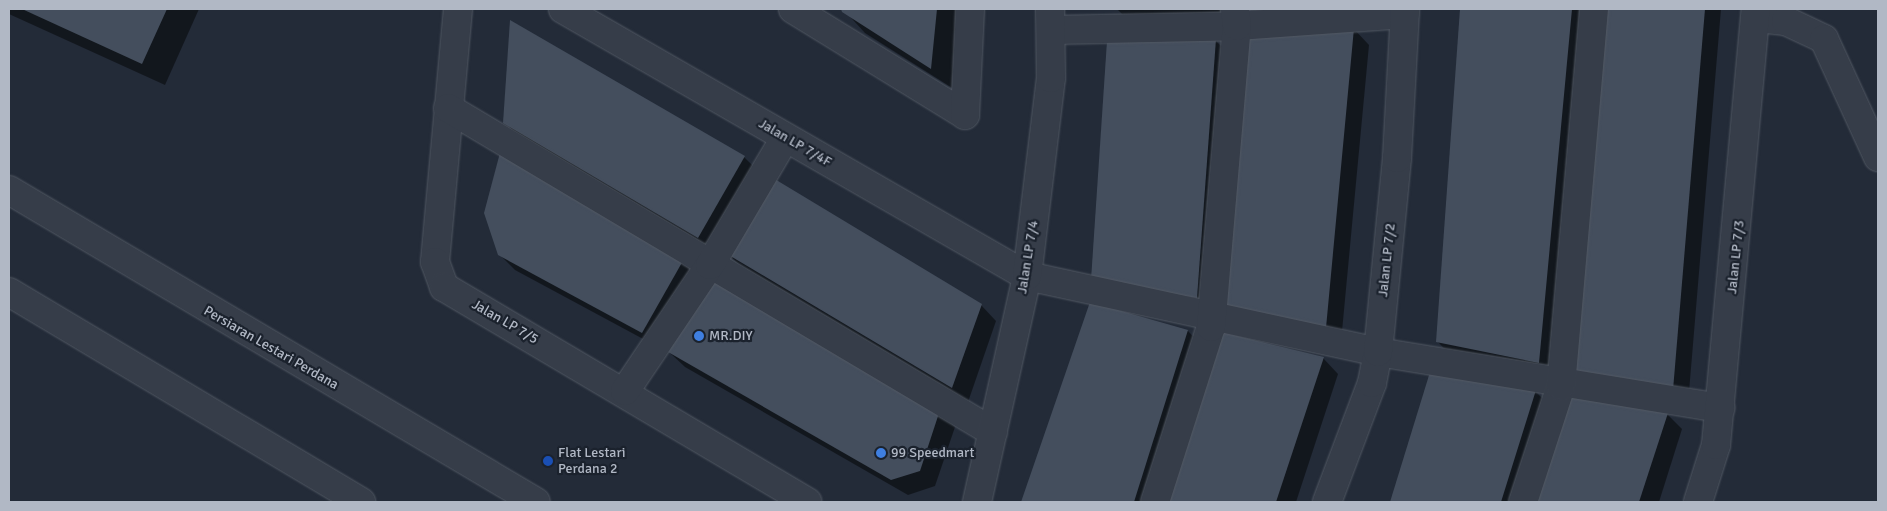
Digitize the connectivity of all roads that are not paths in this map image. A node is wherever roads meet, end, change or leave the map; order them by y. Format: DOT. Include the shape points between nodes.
graph roads {
  1 [pos="458,9"];
  2 [pos="564,9"];
  3 [pos="793,9"];
  4 [pos="970,9"];
  5 [pos="1594,9"];
  6 [pos="1405,11"];
  7 [pos="1757,13"];
  8 [pos="1236,17"];
  9 [pos="1051,19"];
  10 [pos="829,20"];
  11 [pos="448,108"];
  12 [pos="785,138"];
  13 [pos="1878,157"];
  14 [pos="9,190"];
  15 [pos="710,265"];
  16 [pos="1027,276"];
  17 [pos="9,292"];
  18 [pos="1212,313"];
  19 [pos="1378,352"];
  20 [pos="1561,386"];
  21 [pos="625,391"];
  22 [pos="1720,408"];
  23 [pos="993,432"];
  24 [pos="793,498"];
  25 [pos="361,502"];
  26 [pos="536,502"];
  27 [pos="977,502"];
  28 [pos="1156,502"];
  29 [pos="1327,502"];
  30 [pos="1523,502"];
  31 [pos="1698,502"];
  1 -- 11 [label="street, Jalan LP 7/5"];
  2 -- 12 [label="street, Jalan LP 7/4F"];
  3 -- 10 [label="street"];
  4 -- 10 [label="street" via="965,115"];
  5 -- 20 [label="street"];
  6 -- 8 [label="street"];
  6 -- 19 [label="street, Jalan LP 7/2"];
  7 -- 13 [label="street" via="1786,21 1824,39"];
  7 -- 22 [label="street, Jalan LP 7/3"];
  8 -- 9 [label="street"];
  8 -- 18 [label="street"];
  9 -- 16 [label="street, Jalan LP 7/4" via="1051,78"];
  11 -- 15 [label="street"];
  11 -- 21 [label="street, Jalan LP 7/5" via="438,276 444,286"];
  12 -- 15 [label="street"];
  12 -- 16 [label="street, Jalan LP 7/4F"];
  14 -- 26 [label="street, Persiaran Lestari Perdana"];
  15 -- 21 [label="street"];
  15 -- 23 [label="street"];
  16 -- 18 [label="street, Jalan LP 7/4F"];
  16 -- 23 [label="street, Jalan LP 7/4"];
  17 -- 25 [label="street"];
  18 -- 19 [label="street, Jalan LP 7/4F"];
  18 -- 28 [label="street"];
  19 -- 20 [label="street, Jalan LP 7/4F"];
  19 -- 29 [label="street, Jalan LP 7/2" via="1372,384"];
  20 -- 22 [label="street, Jalan LP 7/4F"];
  20 -- 30 [label="street"];
  21 -- 24 [label="street, Jalan LP 7/5"];
  22 -- 31 [label="street, Jalan LP 7/3" via="1716,445"];
  23 -- 27 [label="street, Jalan LP 7/4"];
}
